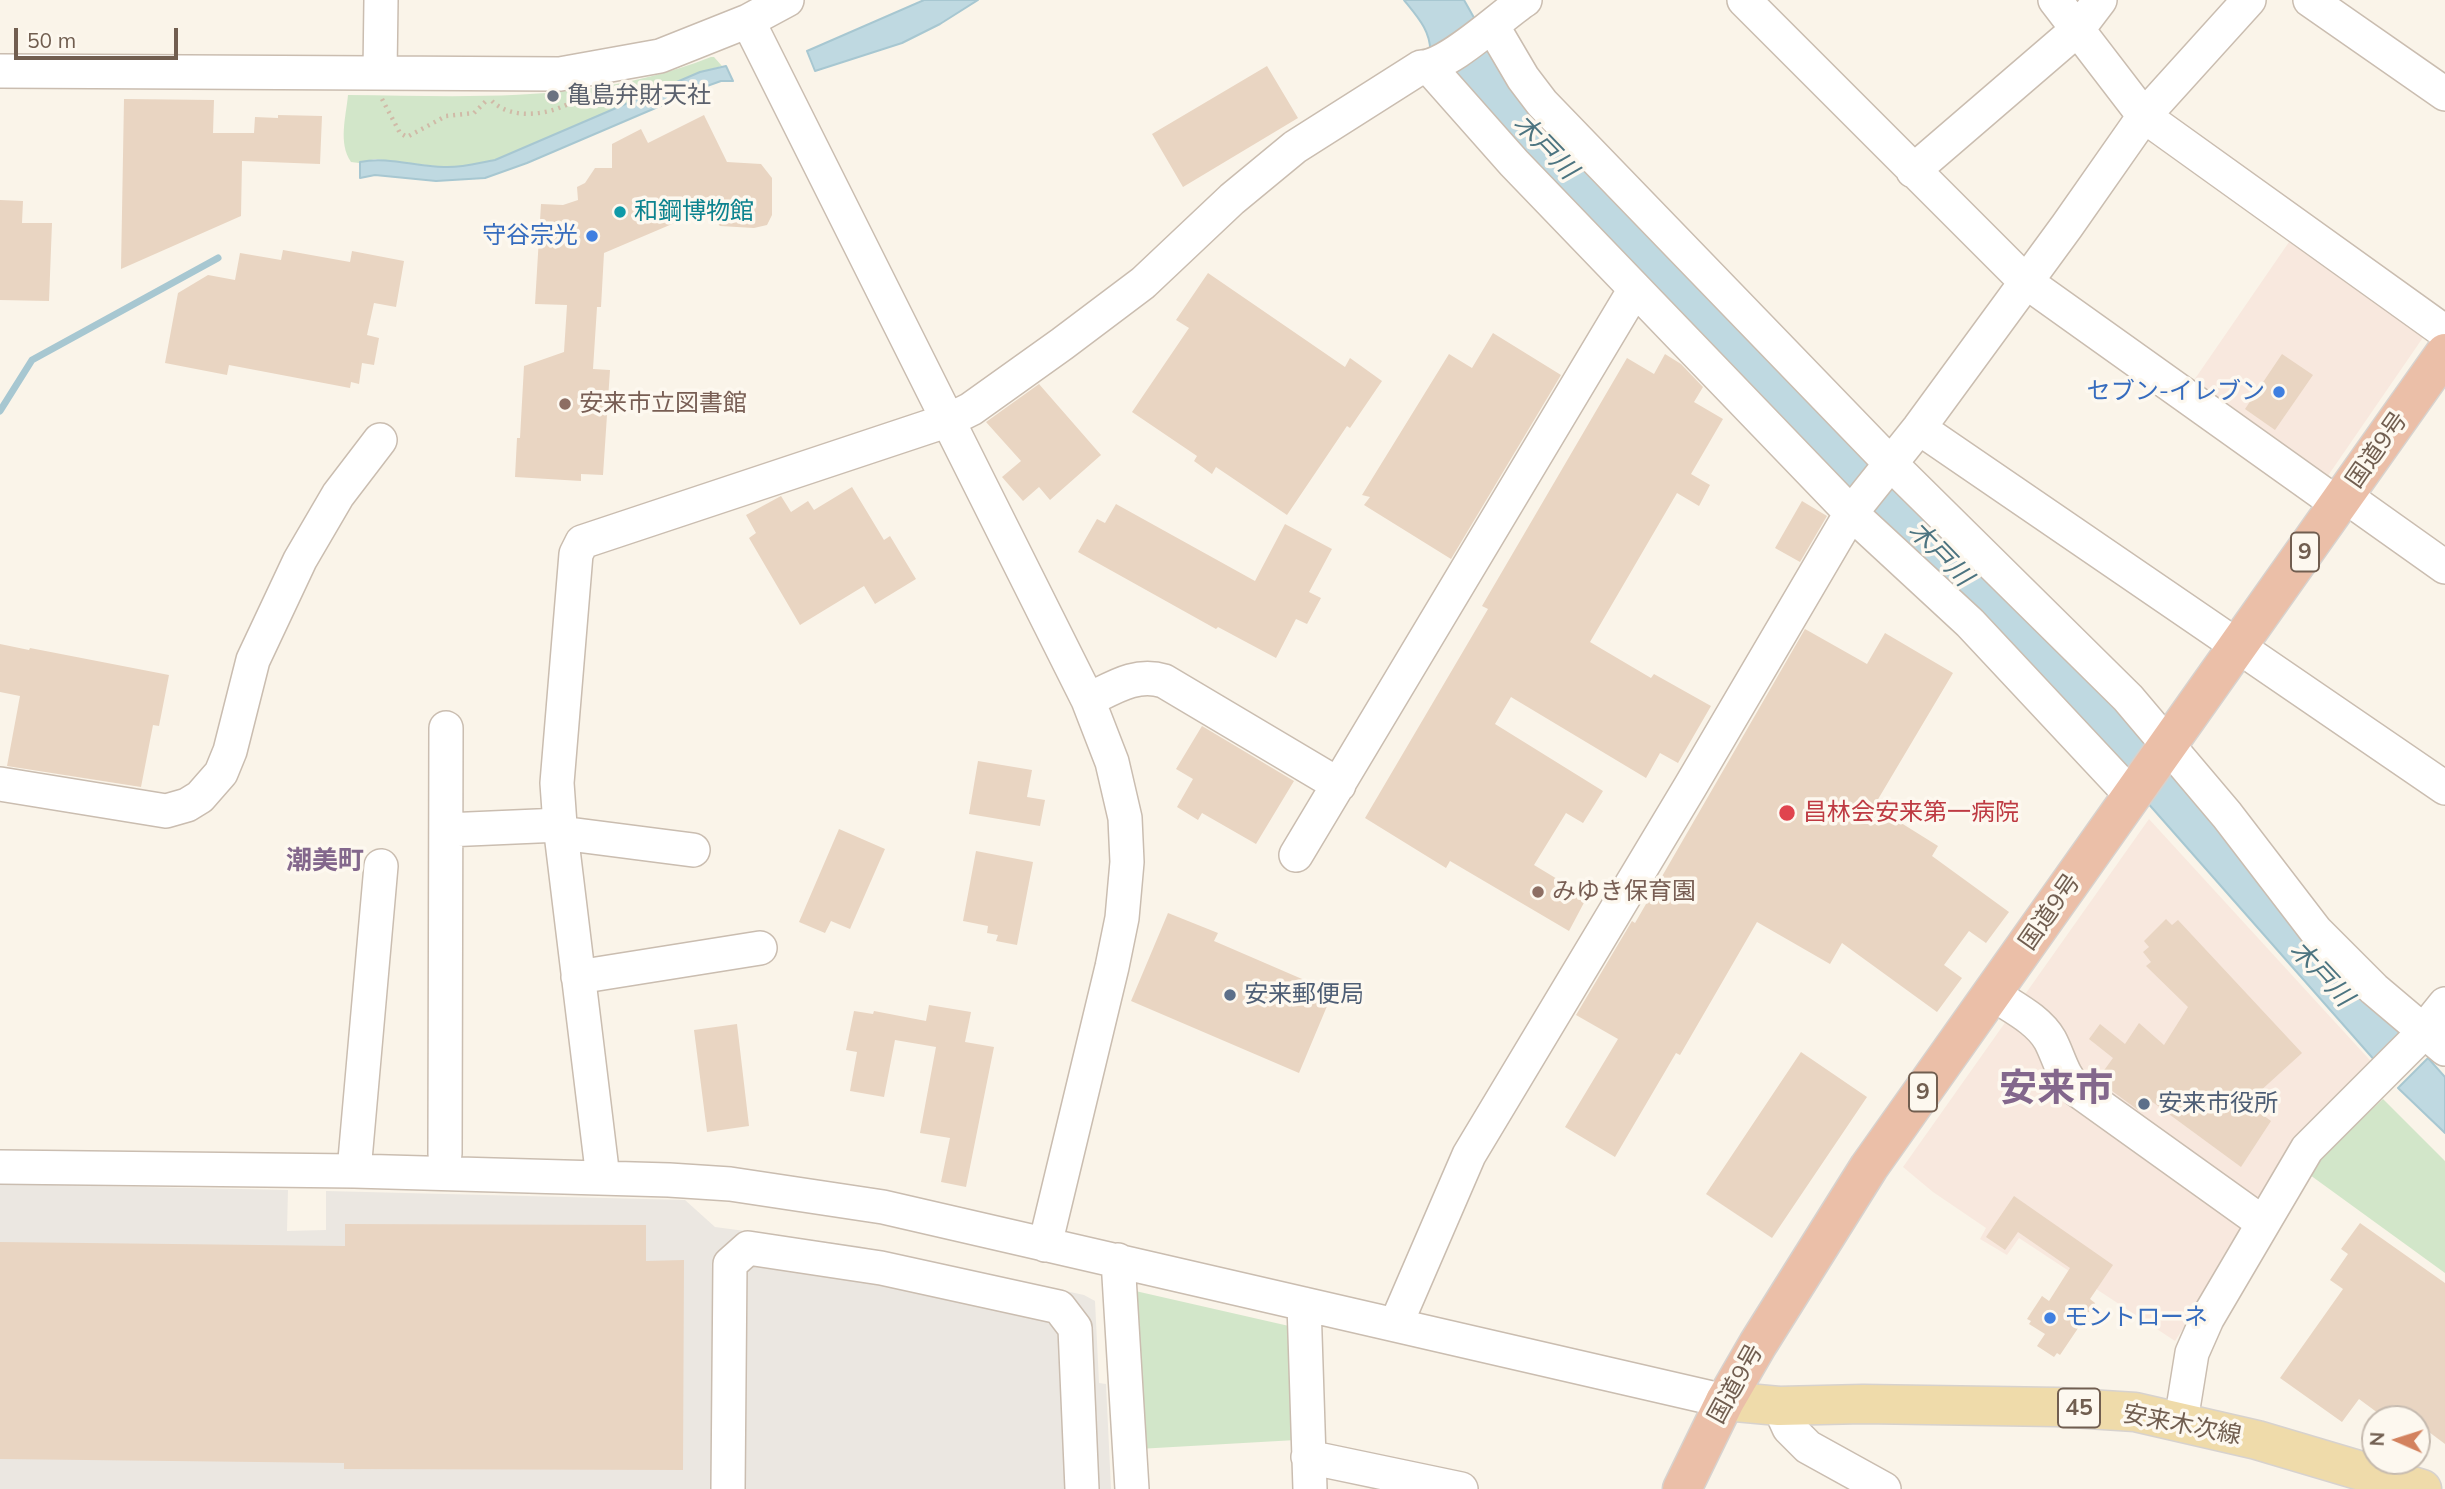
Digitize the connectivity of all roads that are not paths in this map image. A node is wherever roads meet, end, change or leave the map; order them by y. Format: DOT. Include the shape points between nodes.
graph roads {
  1 [pos="381,0"];
  2 [pos="787,0"];
  3 [pos="1525,0"];
  4 [pos="1744,0"];
  5 [pos="2055,0"];
  6 [pos="2099,0"];
  7 [pos="2249,0"];
  8 [pos="2311,0"];
  9 [pos="748,21"];
  10 [pos="1491,28"];
  11 [pos="2078,29"];
  12 [pos="1434,64"];
  13 [pos="0,71"];
  14 [pos="381,83"];
  15 [pos="2445,94"];
  16 [pos="2144,116"];
  17 [pos="1913,171"];
  18 [pos="2025,281"];
  19 [pos="1635,289"];
  20 [pos="2445,332"];
  21 [pos="2445,353"];
  22 [pos="949,420"];
  23 [pos="1919,428"];
  24 [pos="380,440"];
  25 [pos="1890,467"];
  26 [pos="2342,500"];
  27 [pos="1853,510"];
  28 [pos="2445,567"];
  29 [pos="2238,645"];
  30 [pos="1088,700"];
  31 [pos="446,728"];
  32 [pos="2166,747"];
  33 [pos="0,784"];
  34 [pos="1339,785"];
  35 [pos="2445,788"];
  36 [pos="2133,793"];
  37 [pos="560,829"];
  38 [pos="446,830"];
  39 [pos="693,850"];
  40 [pos="1296,855"];
  41 [pos="381,866"];
  42 [pos="760,948"];
  43 [pos="578,977"];
  44 [pos="1993,993"];
  45 [pos="2445,1004"];
  46 [pos="2428,1040"];
  47 [pos="445,1154"];
  48 [pos="0,1167"];
  49 [pos="355,1171"];
  50 [pos="603,1178"];
  51 [pos="2263,1223"];
  52 [pos="1045,1245"];
  53 [pos="1118,1260"];
  54 [pos="1304,1304"];
  55 [pos="1396,1324"];
  56 [pos="1725,1401"];
  57 [pos="1779,1406"];
  58 [pos="2181,1421"];
  59 [pos="1309,1473"];
  60 [pos="728,1489"];
  61 [pos="1082,1489"];
  62 [pos="1132,1489"];
  63 [pos="1461,1489"];
  64 [pos="1682,1489"];
  65 [pos="1884,1489"];
  66 [pos="2422,1489"];
  1 -- 14 [label="street"];
  2 -- 9 [label="street"];
  3 -- 10 [label="street"];
  4 -- 17 [label="street"];
  5 -- 11 [label="street"];
  6 -- 11 [label="street"];
  7 -- 16 [label="street"];
  8 -- 15 [label="street"];
  9 -- 14 [label="street" via="660,56 560,74"];
  9 -- 22 [label="street"];
  10 -- 12 [label="street"];
  10 -- 25 [label="street" via="1542,103"];
  11 -- 16 [label="street"];
  11 -- 17 [label="street"];
  12 -- 19 [label="street" via="1514,163"];
  12 -- 22 [label="street" via="1422,67 1295,147 1143,283 971,409"];
  13 -- 14 [label="street"];
  16 -- 18 [label="street"];
  16 -- 20 [label="street"];
  17 -- 18 [label="street"];
  18 -- 23 [label="street"];
  18 -- 26 [label="street"];
  19 -- 27 [label="street"];
  19 -- 34 [label="street"];
  21 -- 26 [label="highway, 国道9号 / 9"];
  22 -- 30 [label="street"];
  22 -- 37 [label="street" via="582,542 576,554 558,770"];
  23 -- 25 [label="street"];
  23 -- 29 [label="street"];
  24 -- 33 [label="street" via="338,495 300,560 253,660 230,751 211,788 187,805 166,811"];
  25 -- 27 [label="street"];
  25 -- 32 [label="street" via="2128,698"];
  26 -- 28 [label="street"];
  26 -- 29 [label="highway, 国道9号 / 9"];
  27 -- 36 [label="street" via="1970,623"];
  27 -- 55 [label="street" via="1469,1154"];
  29 -- 32 [label="highway, 国道9号 / 9"];
  29 -- 35 [label="street"];
  30 -- 34 [label="street" via="1136,678 1164,681"];
  30 -- 52 [label="street" via="1112,762 1125,818 1127,862 1112,967"];
  31 -- 38 [label="street"];
  32 -- 36 [label="highway, 国道9号 / 9"];
  32 -- 46 [label="street" via="2227,815 2316,931"];
  34 -- 40 [label="street"];
  36 -- 44 [label="highway, 国道9号 / 9"];
  37 -- 38 [label="street"];
  37 -- 39 [label="street"];
  37 -- 43 [label="street"];
  38 -- 47 [label="street"];
  41 -- 49 [label="street"];
  42 -- 43 [label="street"];
  43 -- 50 [label="street"];
  44 -- 51 [label="street" via="2044,1032 2076,1089"];
  44 -- 56 [label="highway, 国道9号 / 9" via="1869,1167"];
  45 -- 46 [label="street"];
  46 -- 51 [label="street" via="2382,1075 2308,1149"];
  48 -- 49 [label="street"];
  49 -- 50 [label="street"];
  50 -- 52 [label="street" via="730,1184 883,1207"];
  51 -- 58 [label="street" via="2192,1353"];
  52 -- 53 [label="street"];
  53 -- 54 [label="street"];
  53 -- 62 [label="street"];
  54 -- 55 [label="street"];
  54 -- 59 [label="street"];
  55 -- 56 [label="street"];
  56 -- 57 [label="main road, 安来木次線 / 45"];
  56 -- 64 [label="highway, 国道9号 / 9"];
  57 -- 58 [label="main road, 安来木次線 / 45" via="2057,1406"];
  57 -- 65 [label="street" via="1789,1428 1808,1447"];
  58 -- 66 [label="main road, 安来木次線 / 45"];
  59 -- 63 [label="street"];
  60 -- 61 [label="street" via="730,1264 748,1248 869,1266 1059,1307 1075,1328"];
}
